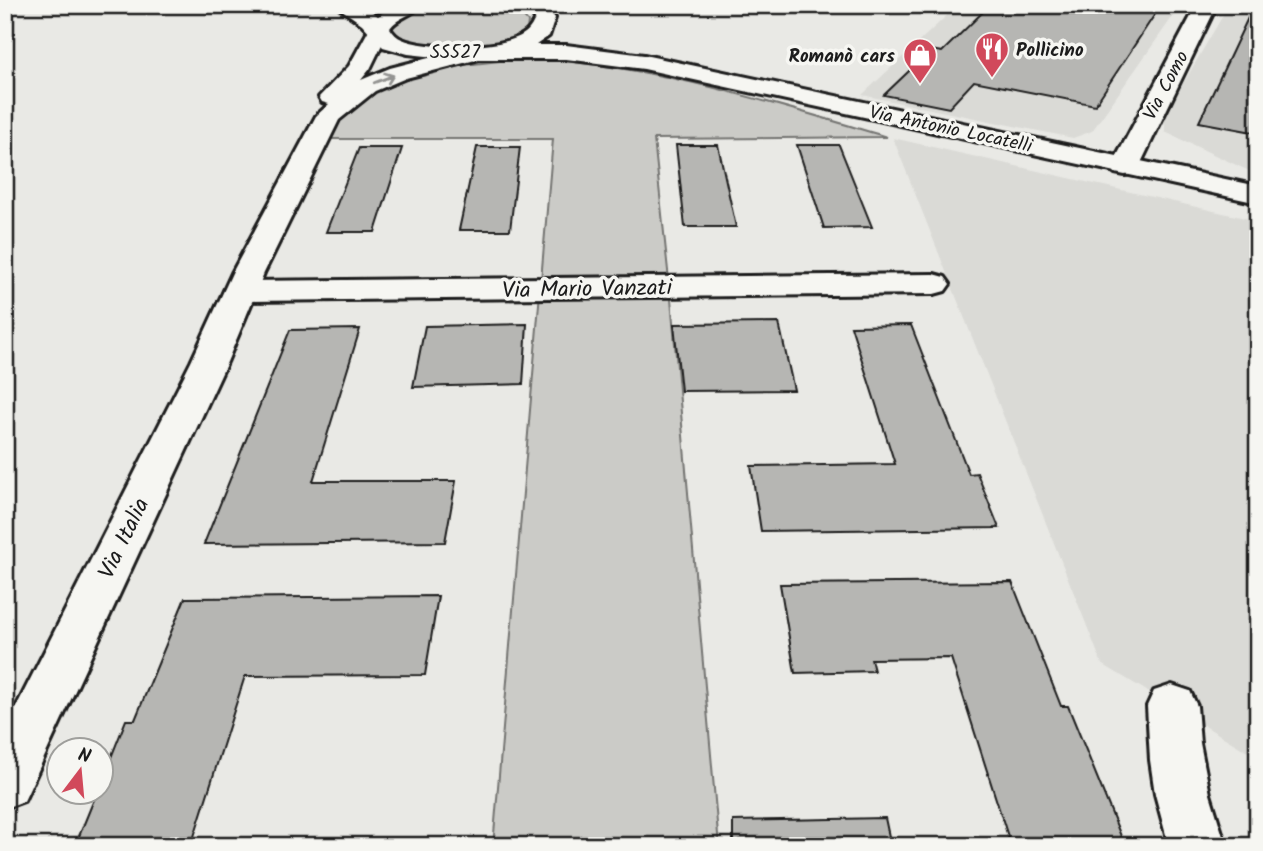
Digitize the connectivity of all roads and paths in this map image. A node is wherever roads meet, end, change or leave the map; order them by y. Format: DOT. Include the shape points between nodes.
graph roads {
  1 [pos="345,5"];
  2 [pos="411,5"];
  3 [pos="1207,5"];
  4 [pos="537,12"];
  5 [pos="379,28"];
  6 [pos="479,52"];
  7 [pos="644,62"];
  8 [pos="1125,167"];
  9 [pos="1258,195"];
  10 [pos="254,221"];
  11 [pos="934,284"];
  12 [pos="240,292"];
  13 [pos="189,362"];
  14 [pos="1172,706"];
  15 [pos="5,726"];
  16 [pos="5,784"];
  17 [pos="1198,846"];
  1 -- 5 [label="street"];
  2 -- 5 [label="street" via="387,16"];
  3 -- 8 [label="street, Via Como"];
  4 -- 6 [label="street, SS527" via="542,31 528,40"];
  4 -- 7 [label="street, Via Antonio Locatelli" via="582,43"];
  5 -- 6 [label="street, SS527" via="386,39 406,48"];
  5 -- 10 [label="street, Via Italia" via="354,76 303,125"];
  6 -- 7 [label="street, Via Antonio Locatelli" via="566,52"];
  12 -- 6 [label="street, Via Italia, one-way" via="328,116 367,86"];
  7 -- 8 [label="street, Via Antonio Locatelli"];
  8 -- 9 [label="street, Via Antonio Locatelli"];
  10 -- 12 [label="street, Via Italia" via="253,239 236,273 235,287"];
  10 -- 13 [label="street, Via Italia"];
  11 -- 12 [label="street, Via Mario Vanzati"];
  12 -- 13 [label="street, Via Italia" via="226,300 205,344"];
  12 -- 16 [label="street, Via Italia"];
  13 -- 15 [label="street, Via Italia"];
  14 -- 17 [label="street" via="1173,752 1182,800"];
}
